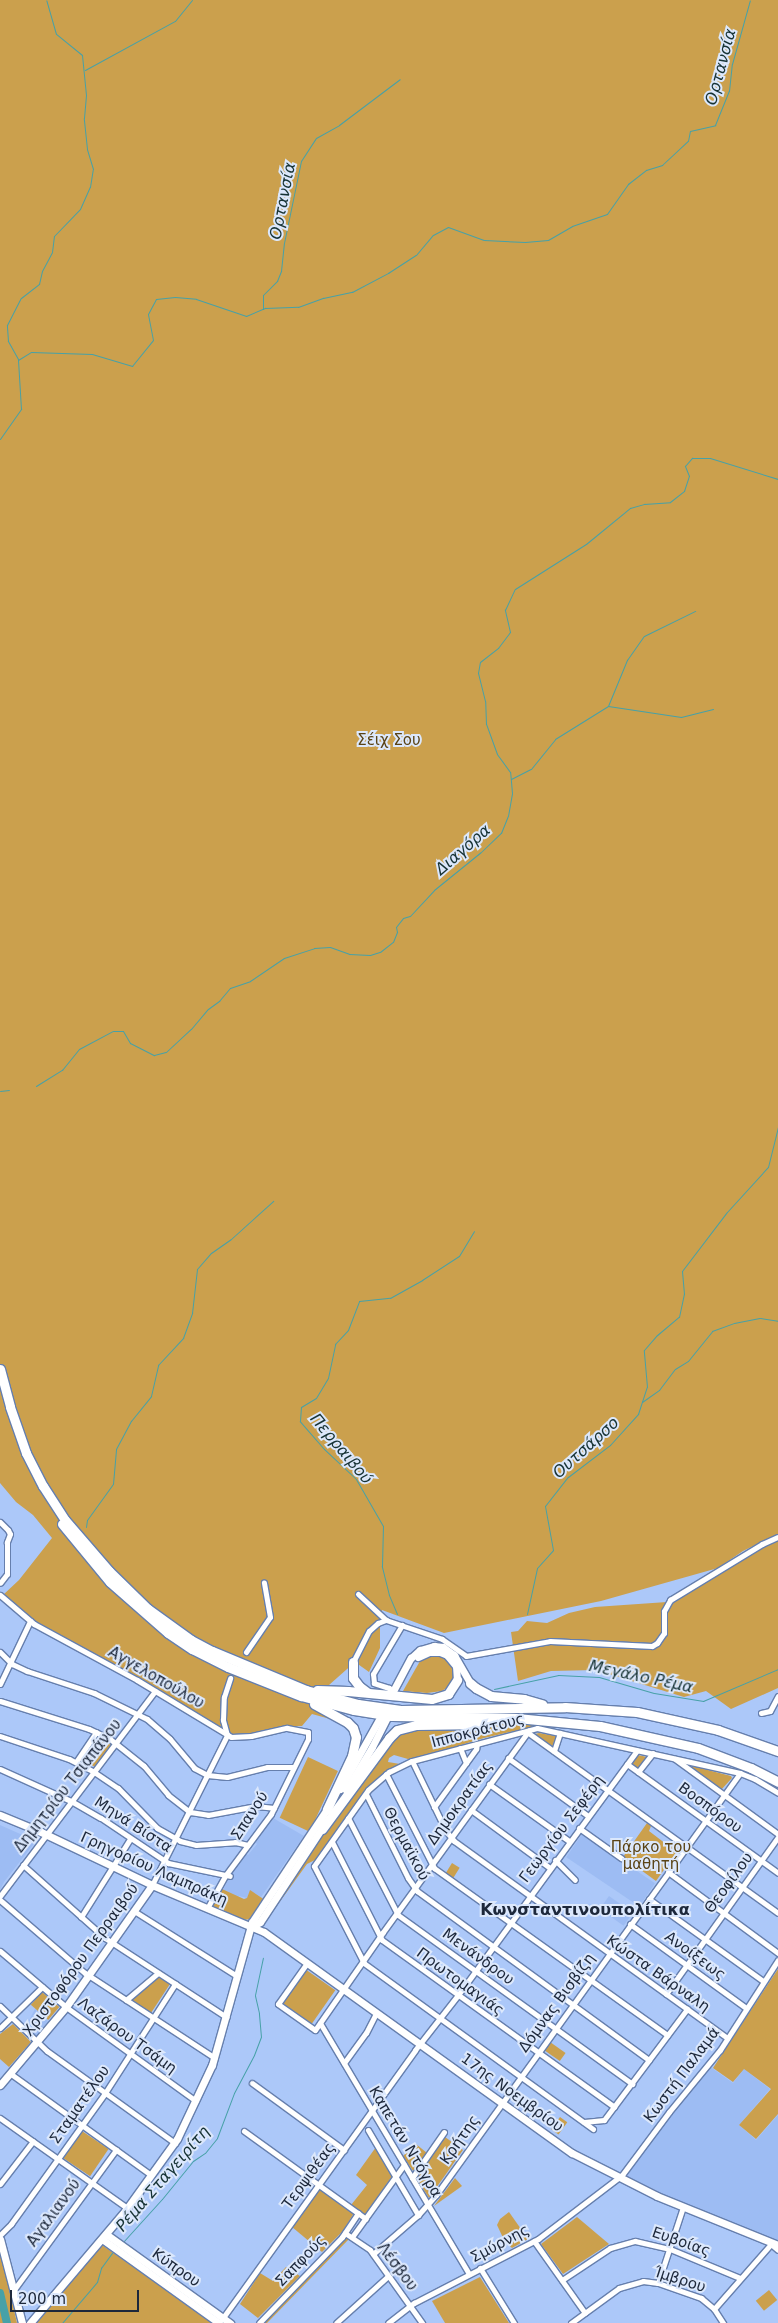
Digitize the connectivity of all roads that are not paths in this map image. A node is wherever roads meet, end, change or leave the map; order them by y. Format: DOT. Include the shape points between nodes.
graph roads {
  1 [pos="0,1369"];
  2 [pos="0,1394"];
  3 [pos="0,1522"];
  4 [pos="778,1537"];
  5 [pos="0,1583"];
  6 [pos="264,1583"];
  7 [pos="358,1594"];
  8 [pos="0,1595"];
  9 [pos="386,1620"];
  10 [pos="30,1621"];
  11 [pos="402,1625"];
  12 [pos="0,1652"];
  13 [pos="246,1652"];
  14 [pos="466,1656"];
  15 [pos="10,1662"];
  16 [pos="353,1662"];
  17 [pos="460,1663"];
  18 [pos="230,1678"];
  19 [pos="457,1680"];
  20 [pos="470,1683"];
  21 [pos="0,1684"];
  22 [pos="285,1690"];
  23 [pos="306,1690"];
  24 [pos="155,1691"];
  25 [pos="372,1694"];
  26 [pos="394,1694"];
  27 [pos="778,1696"];
  28 [pos="0,1701"];
  29 [pos="549,1706"];
  30 [pos="761,1713"];
  31 [pos="139,1714"];
  32 [pos="517,1718"];
  33 [pos="528,1731"];
  34 [pos="96,1732"];
  35 [pos="560,1733"];
  36 [pos="227,1734"];
  37 [pos="309,1735"];
  38 [pos="0,1736"];
  39 [pos="504,1736"];
  40 [pos="117,1743"];
  41 [pos="477,1744"];
  42 [pos="516,1746"];
  43 [pos="460,1748"];
  44 [pos="637,1750"];
  45 [pos="554,1751"];
  46 [pos="778,1751"];
  47 [pos="653,1753"];
  48 [pos="508,1758"];
  49 [pos="673,1758"];
  50 [pos="76,1762"];
  51 [pos="412,1762"];
  52 [pos="466,1763"];
  53 [pos="627,1764"];
  54 [pos="292,1767"];
  55 [pos="0,1769"];
  56 [pos="94,1772"];
  57 [pos="638,1772"];
  58 [pos="386,1774"];
  59 [pos="740,1774"];
  60 [pos="206,1775"];
  61 [pos="778,1782"];
  62 [pos="490,1784"];
  63 [pos="607,1790"];
  64 [pos="778,1793"];
  65 [pos="366,1794"];
  66 [pos="724,1795"];
  67 [pos="71,1801"];
  68 [pos="434,1807"];
  69 [pos="274,1808"];
  70 [pos="327,1809"];
  71 [pos="471,1810"];
  72 [pos="190,1812"];
  73 [pos="1,1816"];
  74 [pos="588,1816"];
  75 [pos="348,1818"];
  76 [pos="705,1820"];
  77 [pos="579,1828"];
  78 [pos="322,1829"];
  79 [pos="778,1835"];
  80 [pos="46,1836"];
  81 [pos="451,1838"];
  82 [pos="130,1839"];
  83 [pos="176,1839"];
  84 [pos="569,1841"];
  85 [pos="332,1842"];
  86 [pos="248,1844"];
  87 [pos="687,1846"];
  88 [pos="621,1858"];
  89 [pos="555,1860"];
  90 [pos="760,1860"];
  91 [pos="165,1862"];
  92 [pos="23,1865"];
  93 [pos="431,1865"];
  94 [pos="112,1866"];
  95 [pos="550,1868"];
  96 [pos="668,1872"];
  97 [pos="778,1873"];
  98 [pos="227,1876"];
  99 [pos="575,1880"];
  100 [pos="152,1885"];
  101 [pos="741,1887"];
  102 [pos="415,1888"];
  103 [pos="528,1896"];
  104 [pos="0,1898"];
  105 [pos="649,1899"];
  106 [pos="207,1908"];
  107 [pos="134,1911"];
  108 [pos="723,1913"];
  109 [pos="778,1913"];
  110 [pos="397,1914"];
  111 [pos="81,1917"];
  112 [pos="510,1922"];
  113 [pos="630,1924"];
  114 [pos="251,1927"];
  115 [pos="379,1937"];
  116 [pos="704,1939"];
  117 [pos="111,1943"];
  118 [pos="493,1946"];
  119 [pos="0,1951"];
  120 [pos="778,1953"];
  121 [pos="608,1954"];
  122 [pos="778,1960"];
  123 [pos="362,1962"];
  124 [pos="307,1963"];
  125 [pos="686,1965"];
  126 [pos="476,1971"];
  127 [pos="158,1973"];
  128 [pos="89,1976"];
  129 [pos="237,1976"];
  130 [pos="590,1980"];
  131 [pos="763,1981"];
  132 [pos="175,1984"];
  133 [pos="42,1987"];
  134 [pos="343,1989"];
  135 [pos="666,1994"];
  136 [pos="458,1996"];
  137 [pos="126,2000"];
  138 [pos="572,2005"];
  139 [pos="0,2006"];
  140 [pos="66,2007"];
  141 [pos="746,2008"];
  142 [pos="687,2009"];
  143 [pos="376,2013"];
  144 [pos="226,2017"];
  145 [pos="13,2018"];
  146 [pos="154,2018"];
  147 [pos="440,2019"];
  148 [pos="320,2023"];
  149 [pos="0,2028"];
  150 [pos="555,2028"];
  151 [pos="667,2035"];
  152 [pos="727,2038"];
  153 [pos="38,2043"];
  154 [pos="420,2045"];
  155 [pos="537,2053"];
  156 [pos="130,2055"];
  157 [pos="214,2058"];
  158 [pos="649,2060"];
  159 [pos="344,2063"];
  160 [pos="11,2074"];
  161 [pos="520,2077"];
  162 [pos="252,2083"];
  163 [pos="632,2084"];
  164 [pos="0,2085"];
  165 [pos="386,2091"];
  166 [pos="105,2093"];
  167 [pos="392,2096"];
  168 [pos="196,2101"];
  169 [pos="501,2103"];
  170 [pos="614,2108"];
  171 [pos="372,2111"];
  172 [pos="0,2118"];
  173 [pos="584,2122"];
  174 [pos="81,2125"];
  175 [pos="593,2129"];
  176 [pos="368,2130"];
  177 [pos="244,2131"];
  178 [pos="444,2132"];
  179 [pos="33,2141"];
  180 [pos="174,2143"];
  181 [pos="116,2150"];
  182 [pos="344,2150"];
  183 [pos="58,2158"];
  184 [pos="404,2165"];
  185 [pos="151,2175"];
  186 [pos="395,2177"];
  187 [pos="412,2178"];
  188 [pos="618,2178"];
  189 [pos="92,2183"];
  190 [pos="0,2184"];
  191 [pos="318,2185"];
  192 [pos="428,2205"];
  193 [pos="683,2207"];
  194 [pos="127,2208"];
  195 [pos="358,2213"];
  196 [pos="418,2215"];
  197 [pos="366,2219"];
  198 [pos="345,2233"];
  199 [pos="0,2234"];
  200 [pos="104,2237"];
  201 [pos="352,2237"];
  202 [pos="0,2239"];
  203 [pos="534,2241"];
  204 [pos="775,2244"];
  205 [pos="670,2249"];
  206 [pos="778,2250"];
  207 [pos="373,2254"];
  208 [pos="480,2268"];
  209 [pos="469,2274"];
  210 [pos="388,2276"];
  211 [pos="740,2278"];
  212 [pos="562,2280"];
  213 [pos="658,2283"];
  214 [pos="13,2292"];
  215 [pos="409,2305"];
  216 [pos="714,2309"];
  217 [pos="584,2313"];
  218 [pos="220,2322"];
  219 [pos="22,2323"];
  220 [pos="30,2323"];
  221 [pos="230,2323"];
  222 [pos="259,2323"];
  223 [pos="336,2323"];
  224 [pos="388,2323"];
  225 [pos="422,2323"];
  226 [pos="514,2323"];
  227 [pos="571,2323"];
  228 [pos="723,2323"];
  1 -- 23 [label="highway" via="19,1437 36,1474 65,1520 109,1571 148,1609 191,1640 250,1669"];
  2 -- 22 [label="highway" via="14,1440 33,1480 70,1535 106,1578 153,1622 179,1641 228,1667"];
  3 -- 5 [label="street" via="10,1534 8,1573"];
  4 -- 14 [label="street" via="670,1600 664,1610 664,1633 655,1645 550,1642"];
  6 -- 13 [label="street" via="270,1617"];
  7 -- 9 [label="street"];
  8 -- 10 [label="street, Αγγελοπούλου"];
  9 -- 11 [label="street"];
  9 -- 16 [label="street" via="369,1631"];
  10 -- 15 [label="street"];
  10 -- 24 [label="street, Αγγελοπούλου"];
  11 -- 14 [label="street" via="442,1639"];
  11 -- 26 [label="street" via="372,1674 374,1682"];
  12 -- 15 [label="street"];
  14 -- 17 [label="street"];
  15 -- 21 [label="street"];
  15 -- 31 [label="street"];
  16 -- 25 [label="highway" via="356,1683"];
  17 -- 20 [label="street"];
  17 -- 26 [label="street" via="443,1647 425,1647 411,1658"];
  18 -- 36 [label="street" via="224,1697 223,1720"];
  19 -- 25 [label="highway" via="452,1690 440,1698 413,1699"];
  19 -- 26 [label="street" via="453,1660 440,1652 429,1652 414,1661"];
  20 -- 29 [label="highway" via="491,1696 524,1699"];
  22 -- 32 [label="highway" via="329,1704 386,1715"];
  22 -- 70 [label="highway" via="345,1720 355,1733 354,1750"];
  23 -- 25 [label="highway"];
  23 -- 29 [label="highway" via="345,1702 401,1710"];
  24 -- 31 [label="street, Δημητρίου Τσιαπάνου"];
  24 -- 36 [label="street, Αγγελοπούλου"];
  27 -- 30 [label="street" via="770,1711"];
  28 -- 34 [label="street"];
  29 -- 46 [label="highway" via="647,1714 718,1730"];
  31 -- 40 [label="street, Δημητρίου Τσιαπάνου"];
  31 -- 60 [label="street" via="161,1730 194,1768"];
  32 -- 61 [label="highway" via="589,1724 686,1745 739,1763"];
  32 -- 78 [label="highway" via="399,1729"];
  33 -- 35 [label="street, Ιπποκράτους" via="541,1728"];
  33 -- 39 [label="street, Ιπποκράτους"];
  33 -- 42 [label="street, Δημοκρατίας"];
  33 -- 45 [label="street"];
  34 -- 40 [label="street"];
  34 -- 50 [label="street"];
  35 -- 44 [label="street, Ιπποκράτους"];
  35 -- 45 [label="street"];
  36 -- 37 [label="street, Αγγελοπούλου" via="239,1738 292,1728 307,1731"];
  36 -- 60 [label="street, Χριστοφόρου Περραιβού"];
  37 -- 54 [label="street, Σπανού"];
  38 -- 50 [label="street"];
  39 -- 41 [label="street, Ιπποκράτους"];
  39 -- 42 [label="street" via="515,1738"];
  40 -- 56 [label="street, Δημητρίου Τσιαπάνου"];
  40 -- 72 [label="street" via="144,1766 170,1797"];
  41 -- 43 [label="street, Ιπποκράτους"];
  41 -- 52 [label="street"];
  42 -- 48 [label="street, Δημοκρατίας"];
  43 -- 51 [label="street, Ιπποκράτους"];
  43 -- 52 [label="street"];
  44 -- 47 [label="street, Ιπποκράτους"];
  44 -- 53 [label="street, Γεωργίου Σεφέρη"];
  45 -- 63 [label="street"];
  47 -- 49 [label="street, Ιπποκράτους"];
  47 -- 57 [label="street"];
  48 -- 62 [label="street, Δημοκρατίας"];
  48 -- 74 [label="street"];
  49 -- 59 [label="street, Ιπποκράτους"];
  49 -- 66 [label="street"];
  50 -- 56 [label="street"];
  51 -- 58 [label="street, Ιπποκράτους"];
  51 -- 68 [label="street, Κώστα Βάρναλη"];
  52 -- 68 [label="street"];
  53 -- 57 [label="street, Βοσπόρου"];
  53 -- 63 [label="street, Γεωργίου Σεφέρη"];
  54 -- 60 [label="street" via="267,1766 228,1777"];
  54 -- 69 [label="street, Σπανού"];
  55 -- 67 [label="street, Μηνά Βίστα"];
  56 -- 67 [label="street, Δημητρίου Τσιαπάνου"];
  56 -- 83 [label="street" via="118,1788 157,1828"];
  57 -- 76 [label="street, Βοσπόρου"];
  58 -- 65 [label="street, Ιπποκράτους"];
  58 -- 93 [label="street"];
  59 -- 64 [label="street, Ιπποκράτους"];
  59 -- 66 [label="street, Δόμνας Βισβίζη"];
  60 -- 72 [label="street, Χριστοφόρου Περραιβού"];
  62 -- 71 [label="street, Δημοκρατίας"];
  62 -- 84 [label="street"];
  63 -- 74 [label="street, Γεωργίου Σεφέρη"];
  63 -- 87 [label="street"];
  65 -- 75 [label="street, Ιπποκράτους"];
  65 -- 102 [label="street, Θερμαϊκού"];
  66 -- 76 [label="street, Δόμνας Βισβίζη"];
  66 -- 79 [label="street"];
  67 -- 80 [label="street, Δημητρίου Τσιαπάνου"];
  67 -- 82 [label="street, Μηνά Βίστα"];
  68 -- 81 [label="street, Κώστα Βάρναλη"];
  69 -- 72 [label="street" via="256,1806 208,1815"];
  69 -- 86 [label="street, Σπανού"];
  70 -- 78 [label="street" via="384,1716 367,1755"];
  70 -- 114 [label="street"];
  71 -- 81 [label="street, Δημοκρατίας"];
  71 -- 95 [label="street"];
  72 -- 83 [label="street, Χριστοφόρου Περραιβού"];
  73 -- 80 [label="street, Γρηγορίου Λαμπράκη"];
  74 -- 77 [label="street, Γεωργίου Σεφέρη"];
  75 -- 85 [label="street, Ιπποκράτους"];
  75 -- 110 [label="street, Μενάνδρου"];
  76 -- 87 [label="street, Δόμνας Βισβίζη"];
  76 -- 90 [label="street, Βοσπόρου"];
  77 -- 84 [label="street, Γεωργίου Σεφέρη"];
  77 -- 88 [label="street"];
  78 -- 114 [label="street" via="260,1922"];
  79 -- 90 [label="street, Θεοφίλου"];
  80 -- 92 [label="street, Δημητρίου Τσιαπάνου"];
  80 -- 94 [label="street, Γρηγορίου Λαμπράκη"];
  81 -- 93 [label="street, Δημοκρατίας"];
  81 -- 103 [label="street, Κώστα Βάρναλη"];
  82 -- 91 [label="street, Μηνά Βίστα"];
  82 -- 94 [label="street"];
  83 -- 86 [label="street" via="196,1845"];
  83 -- 91 [label="street, Χριστοφόρου Περραιβού"];
  84 -- 89 [label="street, Γεωργίου Σεφέρη"];
  85 -- 115 [label="street, Πρωτομαγιάς"];
  85 -- 123 [label="street, Ιπποκράτους" via="314,1866"];
  86 -- 98 [label="street, Σπανού"];
  87 -- 96 [label="street, Δόμνας Βισβίζη"];
  87 -- 101 [label="street"];
  89 -- 95 [label="street, Γεωργίου Σεφέρη"];
  89 -- 99 [label="street"];
  90 -- 97 [label="street, Βοσπόρου"];
  90 -- 101 [label="street, Θεοφίλου"];
  91 -- 98 [label="street, Μηνά Βίστα"];
  91 -- 100 [label="street, Χριστοφόρου Περραιβού"];
  92 -- 104 [label="street, Δημητρίου Τσιαπάνου"];
  92 -- 111 [label="street"];
  93 -- 102 [label="street, Δημοκρατίας"];
  93 -- 112 [label="street"];
  94 -- 100 [label="street, Γρηγορίου Λαμπράκη"];
  94 -- 111 [label="street"];
  95 -- 103 [label="street, Γεωργίου Σεφέρη"];
  96 -- 105 [label="street, Δόμνας Βισβίζη"];
  96 -- 108 [label="street"];
  98 -- 106 [label="street, Σπανού"];
  100 -- 106 [label="street, Γρηγορίου Λαμπράκη"];
  100 -- 107 [label="street, Χριστοφόρου Περραιβού"];
  101 -- 108 [label="street, Θεοφίλου"];
  101 -- 109 [label="street"];
  102 -- 110 [label="street, Δημοκρατίας"];
  102 -- 118 [label="street, Θερμαϊκού"];
  103 -- 112 [label="street, Γεωργίου Σεφέρη"];
  103 -- 121 [label="street, Κώστα Βάρναλη"];
  104 -- 128 [label="street"];
  105 -- 113 [label="street, Δόμνας Βισβίζη"];
  105 -- 116 [label="street"];
  106 -- 114 [label="street, Γρηγορίου Λαμπράκη"];
  107 -- 117 [label="street, Χριστοφόρου Περραιβού"];
  107 -- 129 [label="street"];
  108 -- 116 [label="street, Θεοφίλου"];
  108 -- 120 [label="street"];
  110 -- 115 [label="street, Δημοκρατίας"];
  110 -- 126 [label="street, Μενάνδρου"];
  111 -- 117 [label="street"];
  112 -- 118 [label="street, Γεωργίου Σεφέρη"];
  112 -- 130 [label="street"];
  113 -- 121 [label="street, Δόμνας Βισβίζη"];
  113 -- 125 [label="street, Ανοίξεως"];
  114 -- 124 [label="street, 17ης Νοεμβρίου" via="271,1936"];
  114 -- 129 [label="street"];
  115 -- 123 [label="street, Δημοκρατίας"];
  115 -- 136 [label="street, Πρωτομαγιάς"];
  116 -- 125 [label="street, Θεοφίλου"];
  116 -- 131 [label="street"];
  117 -- 127 [label="street"];
  117 -- 128 [label="street, Χριστοφόρου Περραιβού"];
  118 -- 126 [label="street, Γεωργίου Σεφέρη"];
  118 -- 138 [label="street, Θερμαϊκού"];
  119 -- 133 [label="street, Λαζάρου Τσάμη"];
  121 -- 130 [label="street, Δόμνας Βισβίζη"];
  121 -- 135 [label="street, Κώστα Βάρναλη"];
  122 -- 131 [label="street, Κωστή Παλαμά"];
  123 -- 134 [label="street, Δημοκρατίας"];
  123 -- 147 [label="street"];
  124 -- 134 [label="street, 17ης Νοεμβρίου"];
  124 -- 148 [label="street, Δημοκρατίας" via="278,2004 315,2030"];
  125 -- 135 [label="street, Θεοφίλου"];
  125 -- 141 [label="street, Ανοίξεως"];
  126 -- 136 [label="street, Γεωργίου Σεφέρη"];
  126 -- 150 [label="street, Μενάνδρου"];
  127 -- 132 [label="street"];
  127 -- 137 [label="street"];
  128 -- 137 [label="street"];
  128 -- 140 [label="street, Χριστοφόρου Περραιβού"];
  129 -- 144 [label="street"];
  130 -- 138 [label="street, Δόμνας Βισβίζη"];
  130 -- 151 [label="street"];
  131 -- 141 [label="street, Κωστή Παλαμά"];
  132 -- 144 [label="street"];
  132 -- 146 [label="street, Σταματέλου"];
  133 -- 140 [label="street, Λαζάρου Τσάμη"];
  133 -- 145 [label="street"];
  134 -- 143 [label="street, 17ης Νοεμβρίου"];
  134 -- 148 [label="street, Δημοκρατίας"];
  135 -- 142 [label="street, Κώστα Βάρναλη"];
  136 -- 147 [label="street, Γεωργίου Σεφέρη"];
  136 -- 155 [label="street, Πρωτομαγιάς"];
  137 -- 146 [label="street"];
  138 -- 150 [label="street, Δόμνας Βισβίζη"];
  138 -- 158 [label="street, Θερμαϊκού"];
  139 -- 145 [label="street"];
  140 -- 153 [label="street, Χριστοφόρου Περραιβού"];
  140 -- 156 [label="street, Λαζάρου Τσάμη"];
  141 -- 152 [label="street, Κωστή Παλαμά"];
  142 -- 151 [label="street"];
  142 -- 152 [label="street, Κώστα Βάρναλη"];
  143 -- 154 [label="street, 17ης Νοεμβρίου"];
  143 -- 159 [label="street"];
  144 -- 157 [label="street"];
  145 -- 149 [label="street"];
  145 -- 153 [label="street"];
  146 -- 156 [label="street, Σταματέλου"];
  146 -- 157 [label="street"];
  147 -- 154 [label="street, Γεωργίου Σεφέρη"];
  147 -- 161 [label="street"];
  148 -- 159 [label="street, Καπετάν Ντόγρα"];
  150 -- 155 [label="street, Δόμνας Βισβίζη"];
  150 -- 163 [label="street, Μενάνδρου"];
  151 -- 158 [label="street"];
  152 -- 188 [label="street, Κωστή Παλαμά"];
  153 -- 160 [label="street, Χριστοφόρου Περραιβού"];
  153 -- 166 [label="street"];
  154 -- 165 [label="street, Τερψιθέας"];
  154 -- 169 [label="street, 17ης Νοεμβρίου"];
  155 -- 161 [label="street, Δόμνας Βισβίζη"];
  155 -- 170 [label="street, Πρωτομαγιάς"];
  156 -- 166 [label="street, Σταματέλου"];
  156 -- 168 [label="street, Λαζάρου Τσάμη"];
  157 -- 168 [label="street"];
  158 -- 163 [label="street"];
  159 -- 171 [label="street, Καπετάν Ντόγρα"];
  160 -- 164 [label="street, Χριστοφόρου Περραιβού"];
  160 -- 174 [label="street"];
  161 -- 169 [label="street, Δόμνας Βισβίζη"];
  161 -- 173 [label="street"];
  162 -- 182 [label="street"];
  163 -- 170 [label="street"];
  165 -- 167 [label="street"];
  165 -- 171 [label="street, Τερψιθέας"];
  166 -- 174 [label="street, Σταματέλου"];
  166 -- 180 [label="street"];
  168 -- 180 [label="street"];
  169 -- 188 [label="street, 17ης Νοεμβρίου" via="572,2153"];
  169 -- 192 [label="street, Κρήτης"];
  170 -- 173 [label="street" via="603,2121"];
  171 -- 182 [label="street, Τερψιθέας"];
  171 -- 184 [label="street, Καπετάν Ντόγρα"];
  172 -- 179 [label="street"];
  173 -- 175 [label="street"];
  174 -- 181 [label="street"];
  174 -- 183 [label="street, Σταματέλου"];
  176 -- 186 [label="street, Καπετάν Ντόγρα"];
  177 -- 191 [label="street"];
  178 -- 187 [label="street"];
  179 -- 183 [label="street"];
  179 -- 190 [label="street"];
  180 -- 185 [label="street"];
  181 -- 185 [label="street"];
  181 -- 189 [label="street, Αγαλιανού"];
  182 -- 191 [label="street, Τερψιθέας"];
  183 -- 189 [label="street"];
  183 -- 199 [label="street, Σταματέλου" via="11,2224"];
  184 -- 186 [label="street"];
  184 -- 187 [label="street, Καπετάν Ντόγρα"];
  185 -- 194 [label="street"];
  186 -- 196 [label="street, Καπετάν Ντόγρα"];
  186 -- 197 [label="street"];
  187 -- 192 [label="street, Καπετάν Ντόγρα"];
  188 -- 193 [label="street, 17ης Νοεμβρίου"];
  188 -- 203 [label="street, Σμύρνης"];
  189 -- 194 [label="street"];
  189 -- 214 [label="street, Αγαλιανού"];
  191 -- 195 [label="street"];
  191 -- 218 [label="street, Τερψιθέας"];
  192 -- 196 [label="street, Κρήτης"];
  192 -- 209 [label="street, Καπετάν Ντόγρα"];
  193 -- 204 [label="street, 17ης Νοεμβρίου"];
  193 -- 205 [label="street"];
  194 -- 200 [label="street"];
  195 -- 197 [label="street"];
  195 -- 198 [label="street, Σαπφούς"];
  196 -- 207 [label="street, Κρήτης"];
  197 -- 201 [label="street"];
  198 -- 201 [label="street, Λέσβου"];
  198 -- 222 [label="street, Σαπφούς"];
  200 -- 218 [label="street, Κύπρου"];
  200 -- 220 [label="street"];
  201 -- 207 [label="street, Λέσβου"];
  202 -- 214 [label="street"];
  203 -- 208 [label="street, Σμύρνης"];
  203 -- 212 [label="street"];
  204 -- 206 [label="street"];
  204 -- 211 [label="street"];
  205 -- 211 [label="street, Ευβοίας"];
  205 -- 212 [label="street, Ευβοίας" via="637,2242 618,2244"];
  205 -- 213 [label="street"];
  207 -- 210 [label="street, Λέσβου"];
  208 -- 209 [label="street, Σμύρνης"];
  208 -- 226 [label="street"];
  209 -- 215 [label="street, Σμύρνης"];
  210 -- 215 [label="street, Λέσβου"];
  210 -- 223 [label="street"];
  211 -- 216 [label="street"];
  212 -- 217 [label="street"];
  213 -- 216 [label="street, Ίμβρου" via="698,2297"];
  213 -- 217 [label="street, Ίμβρου" via="623,2286"];
  214 -- 219 [label="street"];
  215 -- 224 [label="street, Σμύρνης"];
  215 -- 225 [label="street, Λέσβου"];
  216 -- 228 [label="street, Ίμβρου"];
  217 -- 227 [label="street, Ίμβρου"];
  218 -- 221 [label="street, Κύπρου"];
}
